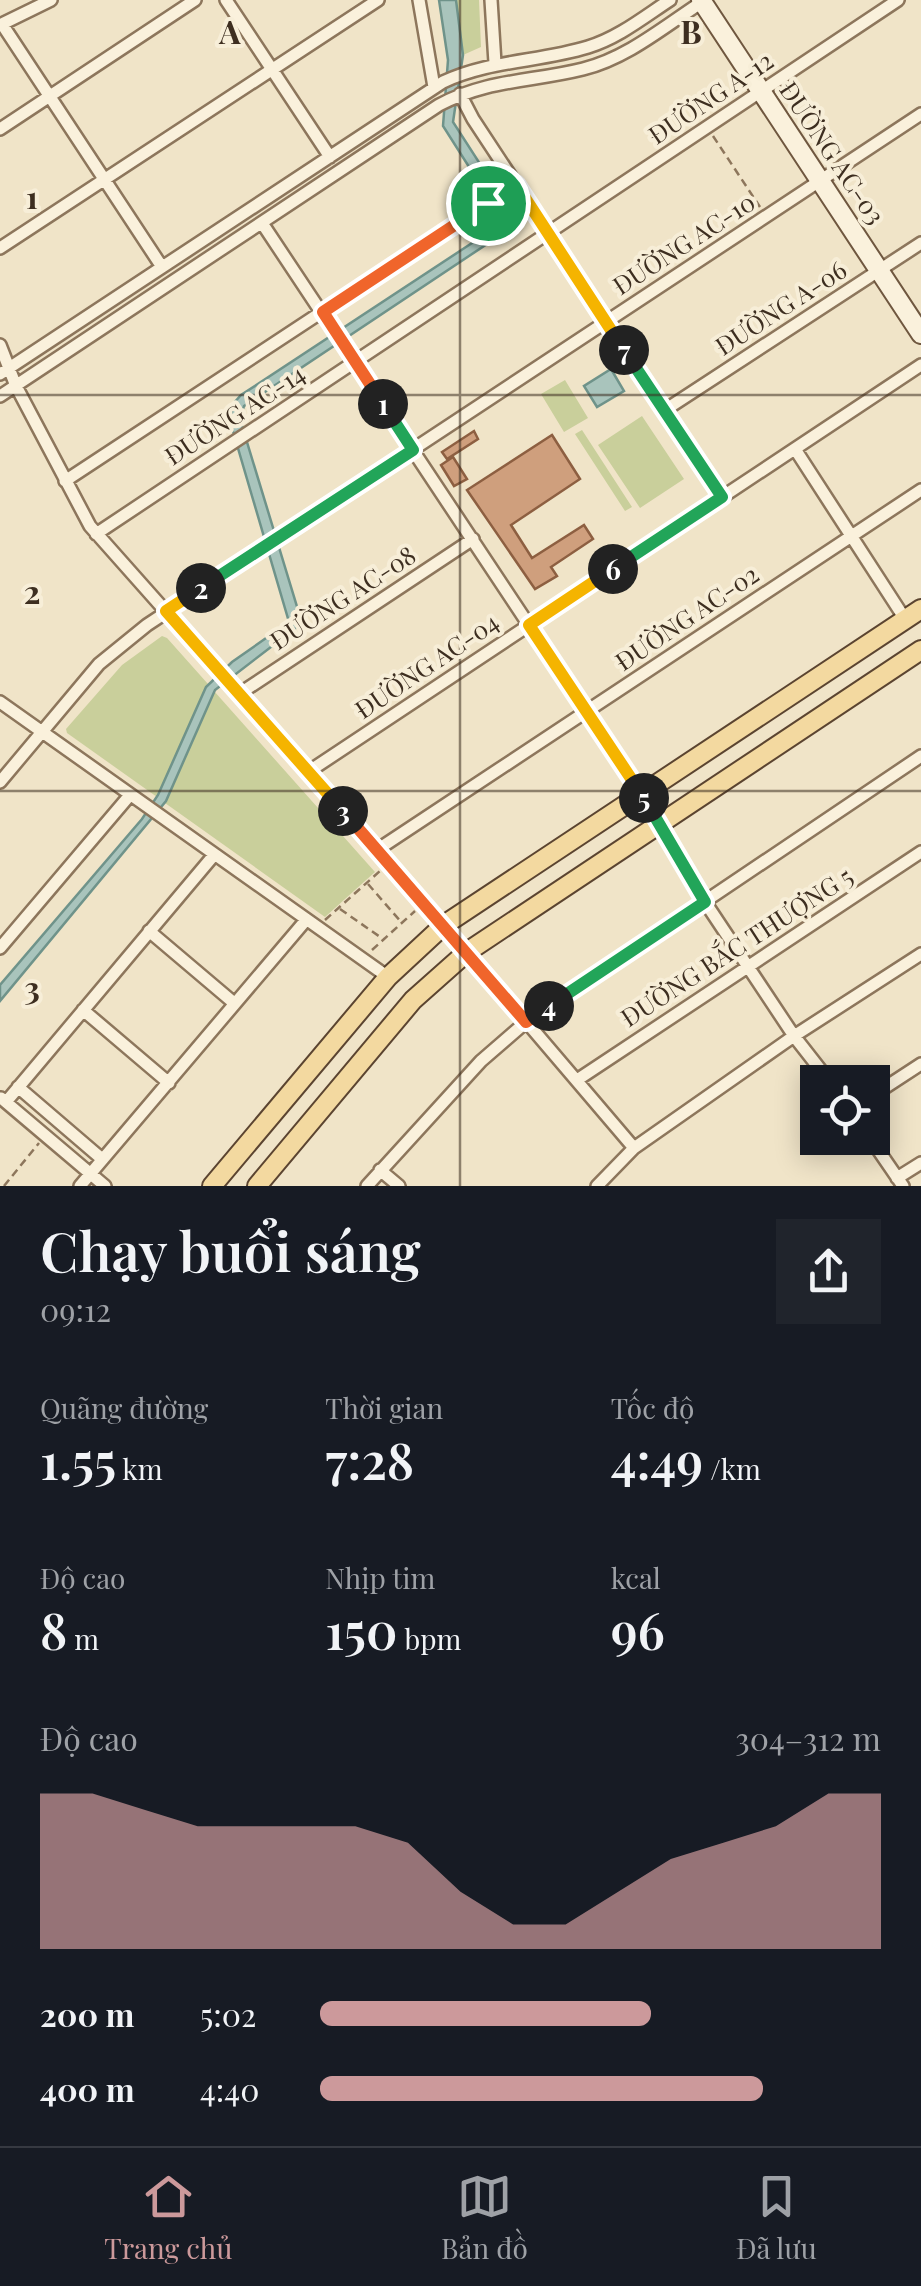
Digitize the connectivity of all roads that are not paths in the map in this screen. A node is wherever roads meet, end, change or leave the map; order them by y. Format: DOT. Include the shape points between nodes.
graph roads {
  1 [pos="51,0"];
  2 [pos="194,0"];
  3 [pos="226,0"];
  4 [pos="346,0"];
  5 [pos="378,0"];
  6 [pos="419,0"];
  7 [pos="491,0"];
  8 [pos="670,0"];
  9 [pos="898,0"];
  10 [pos="702,1"];
  11 [pos="355,15"];
  12 [pos="1,25"];
  13 [pos="494,63"];
  14 [pos="272,69"];
  15 [pos="438,84"];
  16 [pos="761,91"];
  17 [pos="460,94"];
  18 [pos="50,96"];
  19 [pos="921,114"];
  20 [pos="0,128"];
  21 [pos="330,157"];
  22 [pos="104,180"];
  23 [pos="820,181"];
  24 [pos="516,184"];
  25 [pos="262,223"];
  26 [pos="549,234"];
  27 [pos="921,242"];
  28 [pos="0,248"];
  29 [pos="162,267"];
  30 [pos="879,270"];
  31 [pos="323,312"];
  32 [pos="606,322"];
  33 [pos="921,334"];
  34 [pos="0,345"];
  35 [pos="356,363"];
  36 [pos="921,365"];
  37 [pos="5,370"];
  38 [pos="16,386"];
  39 [pos="0,396"];
  40 [pos="665,410"];
  41 [pos="795,449"];
  42 [pos="413,450"];
  43 [pos="65,481"];
  44 [pos="921,490"];
  45 [pos="722,497"];
  46 [pos="96,534"];
  47 [pos="851,536"];
  48 [pos="472,540"];
  49 [pos="166,611"];
  50 [pos="913,614"];
  51 [pos="529,625"];
  52 [pos="921,650"];
  53 [pos="235,690"];
  54 [pos="0,702"];
  55 [pos="586,712"];
  56 [pos="43,732"];
  57 [pos="921,756"];
  58 [pos="308,772"];
  59 [pos="0,782"];
  60 [pos="130,794"];
  61 [pos="641,794"];
  62 [pos="660,824"];
  63 [pos="377,850"];
  64 [pos="921,852"];
  65 [pos="214,854"];
  66 [pos="705,902"];
  67 [pos="306,920"];
  68 [pos="444,925"];
  69 [pos="149,931"];
  70 [pos="0,948"];
  71 [pos="467,952"];
  72 [pos="921,954"];
  73 [pos="749,967"];
  74 [pos="388,976"];
  75 [pos="234,1003"];
  76 [pos="82,1010"];
  77 [pos="526,1022"];
  78 [pos="794,1036"];
  79 [pos="921,1064"];
  80 [pos="817,1065"];
  81 [pos="576,1080"];
  82 [pos="169,1082"];
  83 [pos="890,1084"];
  84 [pos="18,1088"];
  85 [pos="3,1099"];
  86 [pos="634,1148"];
  87 [pos="882,1155"];
  88 [pos="102,1160"];
  89 [pos="921,1163"];
  90 [pos="380,1170"];
  91 [pos="90,1174"];
  92 [pos="900,1182"];
  93 [pos="80,1186"];
  94 [pos="105,1186"];
  95 [pos="212,1186"];
  96 [pos="257,1186"];
  97 [pos="367,1186"];
  98 [pos="399,1186"];
  99 [pos="597,1186"];
  1 -- 12 [label="street"];
  2 -- 18 [label="street"];
  3 -- 14 [label="street"];
  4 -- 11 [label="street"];
  5 -- 11 [label="street"];
  6 -- 15 [label="street"];
  7 -- 13 [label="street"];
  8 -- 13 [label="street" via="600,43"];
  9 -- 16 [label="street, ĐƯỜNG A-12"];
  10 -- 16 [label="street, ĐƯỜNG AC-03"];
  10 -- 17 [label="street" via="601,63"];
  11 -- 14 [label="street"];
  12 -- 18 [label="street"];
  13 -- 15 [label="street"];
  14 -- 21 [label="street"];
  14 -- 22 [label="street"];
  15 -- 21 [label="street"];
  16 -- 23 [label="street, ĐƯỜNG AC-03"];
  16 -- 26 [label="street, ĐƯỜNG A-12"];
  17 -- 24 [label="street"];
  17 -- 25 [label="street"];
  18 -- 20 [label="street"];
  18 -- 22 [label="street"];
  19 -- 23 [label="street, ĐƯỜNG AC-10"];
  21 -- 29 [label="street"];
  22 -- 28 [label="street"];
  22 -- 29 [label="street"];
  23 -- 30 [label="street, ĐƯỜNG AC-03"];
  23 -- 32 [label="street, ĐƯỜNG AC-10"];
  24 -- 26 [label="street"];
  24 -- 31 [label="street"];
  25 -- 31 [label="street"];
  25 -- 38 [label="street"];
  26 -- 32 [label="street"];
  26 -- 35 [label="street, ĐƯỜNG AC-14"];
  27 -- 30 [label="street, ĐƯỜNG A-06"];
  29 -- 37 [label="street"];
  30 -- 33 [label="street, ĐƯỜNG AC-03"];
  30 -- 40 [label="street, ĐƯỜNG A-06"];
  31 -- 35 [label="street"];
  31 -- 43 [label="street"];
  32 -- 40 [label="street"];
  32 -- 42 [label="street, ĐƯỜNG AC-10"];
  34 -- 37 [label="street"];
  35 -- 42 [label="street"];
  35 -- 46 [label="street, ĐƯỜNG AC-14"];
  36 -- 41 [label="street, ĐƯỜNG AC-04"];
  37 -- 38 [label="street"];
  38 -- 39 [label="street"];
  38 -- 43 [label="street"];
  40 -- 45 [label="street"];
  41 -- 45 [label="street, ĐƯỜNG AC-04"];
  41 -- 47 [label="street"];
  42 -- 48 [label="street"];
  42 -- 49 [label="street, ĐƯỜNG AC-10"];
  43 -- 46 [label="street"];
  44 -- 47 [label="street, ĐƯỜNG AC-02"];
  45 -- 51 [label="street, ĐƯỜNG AC-04"];
  46 -- 49 [label="street"];
  47 -- 50 [label="street"];
  47 -- 55 [label="street, ĐƯỜNG AC-02"];
  48 -- 51 [label="street"];
  48 -- 53 [label="street, ĐƯỜNG AC-08"];
  49 -- 53 [label="street"];
  49 -- 56 [label="street, ĐƯỜNG AC-10" via="107,656"];
  50 -- 61 [label="main road"];
  51 -- 55 [label="street"];
  51 -- 58 [label="street, ĐƯỜNG AC-04"];
  52 -- 62 [label="main road"];
  53 -- 58 [label="street"];
  54 -- 56 [label="street"];
  55 -- 61 [label="street"];
  55 -- 63 [label="street, ĐƯỜNG AC-02"];
  56 -- 59 [label="street, ĐƯỜNG AC-10"];
  56 -- 60 [label="street"];
  57 -- 66 [label="street"];
  58 -- 63 [label="street"];
  60 -- 65 [label="street"];
  60 -- 70 [label="street"];
  61 -- 62 [label="street"];
  61 -- 68 [label="main road"];
  62 -- 66 [label="street"];
  62 -- 71 [label="main road"];
  63 -- 68 [label="street"];
  64 -- 73 [label="street, ĐƯỜNG BẮC THƯỢNG 5"];
  65 -- 67 [label="street"];
  65 -- 69 [label="street"];
  66 -- 73 [label="street"];
  66 -- 77 [label="street"];
  67 -- 74 [label="street"];
  67 -- 75 [label="street"];
  68 -- 71 [label="street"];
  68 -- 74 [label="main road"];
  69 -- 75 [label="street"];
  69 -- 76 [label="street"];
  71 -- 77 [label="street"];
  71 -- 96 [label="main road" via="413,1000"];
  72 -- 78 [label="street"];
  73 -- 78 [label="street"];
  73 -- 81 [label="street, ĐƯỜNG BẮC THƯỢNG 5"];
  74 -- 95 [label="main road"];
  75 -- 82 [label="street"];
  76 -- 82 [label="street"];
  76 -- 84 [label="street"];
  77 -- 81 [label="street"];
  77 -- 90 [label="street"];
  78 -- 80 [label="street"];
  78 -- 86 [label="street"];
  79 -- 83 [label="street"];
  81 -- 86 [label="street"];
  82 -- 88 [label="street"];
  84 -- 85 [label="street"];
  84 -- 88 [label="street"];
  85 -- 91 [label="street"];
  86 -- 99 [label="street"];
  87 -- 92 [label="street"];
  88 -- 91 [label="street"];
  89 -- 92 [label="street"];
  90 -- 97 [label="street"];
  90 -- 98 [label="street"];
  91 -- 93 [label="street"];
  91 -- 94 [label="street"];
}
